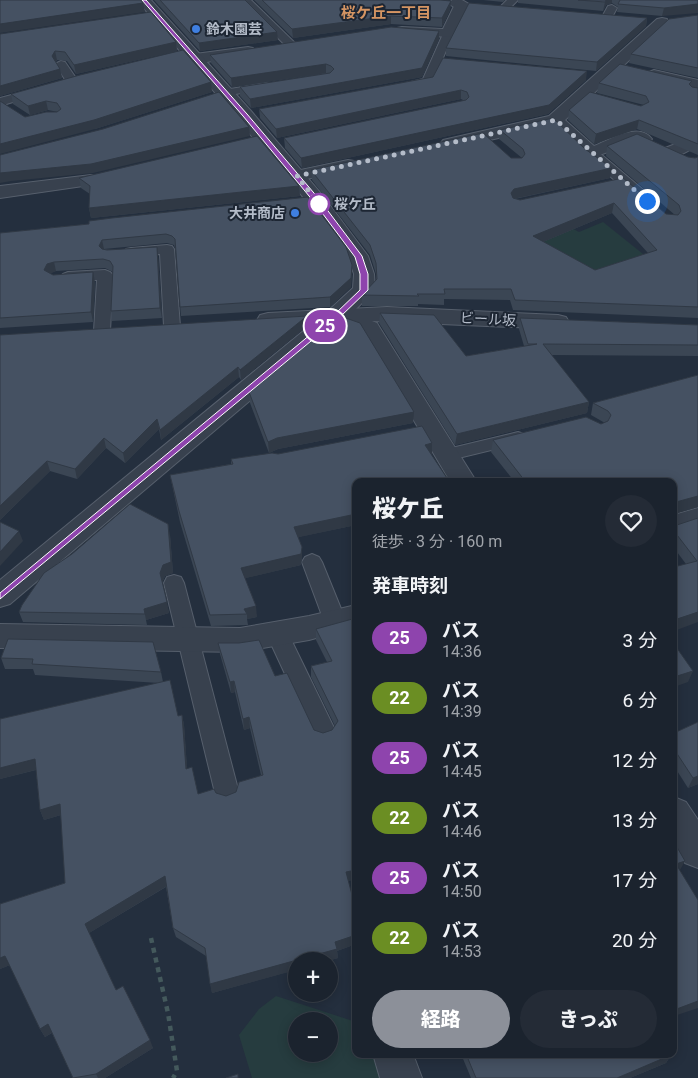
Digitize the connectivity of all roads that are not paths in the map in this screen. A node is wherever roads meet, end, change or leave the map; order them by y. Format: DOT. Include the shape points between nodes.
graph roads {
  1 [pos="245,0"];
  2 [pos="455,3"];
  3 [pos="513,6"];
  4 [pos="149,10"];
  5 [pos="606,14"];
  6 [pos="626,19"];
  7 [pos="680,20"];
  8 [pos="644,21"];
  9 [pos="662,22"];
  10 [pos="391,30"];
  11 [pos="448,34"];
  12 [pos="309,42"];
  13 [pos="291,45"];
  14 [pos="189,55"];
  15 [pos="61,64"];
  16 [pos="616,66"];
  17 [pos="584,76"];
  18 [pos="87,77"];
  19 [pos="604,77"];
  20 [pos="72,81"];
  21 [pos="280,84"];
  22 [pos="399,87"];
  23 [pos="697,89"];
  24 [pos="222,95"];
  25 [pos="13,111"];
  26 [pos="556,120"];
  27 [pos="428,148"];
  28 [pos="590,152"];
  29 [pos="683,153"];
  30 [pos="362,162"];
  31 [pos="297,176"];
  32 [pos="96,179"];
  33 [pos="624,181"];
  34 [pos="607,185"];
  35 [pos="0,192"];
  36 [pos="650,204"];
  37 [pos="119,253"];
  38 [pos="56,278"];
  39 [pos="337,315"];
  40 [pos="246,321"];
  41 [pos="575,322"];
  42 [pos="171,326"];
  43 [pos="103,331"];
  44 [pos="531,435"];
  45 [pos="446,455"];
  46 [pos="461,478"];
  47 [pos="698,517"];
  48 [pos="677,524"];
  49 [pos="312,562"];
  50 [pos="174,583"];
  51 [pos="0,596"];
  52 [pos="346,619"];
  53 [pos="277,633"];
  54 [pos="0,636"];
  55 [pos="188,639"];
  56 [pos="324,732"];
  57 [pos="227,793"];
  58 [pos="394,1058"];
  59 [pos="401,1078"];
  1 -- 13 [label="lane"];
  2 -- 3 [label="street"];
  2 -- 11 [label="street"];
  4 -- 14 [label="street"];
  5 -- 6 [label="street"];
  7 -- 9 [label="street"];
  8 -- 9 [label="street"];
  9 -- 16 [label="street"];
  10 -- 11 [label="street"];
  11 -- 22 [label="lane" via="442,61 428,82"];
  12 -- 13 [label="street"];
  13 -- 14 [label="street"];
  14 -- 24 [label="street"];
  15 -- 20 [label="lane"];
  16 -- 19 [label="street"];
  16 -- 23 [label="street"];
  17 -- 19 [label="lane"];
  18 -- 20 [label="lane"];
  19 -- 26 [label="street" via="588,96"];
  20 -- 25 [label="lane" via="0,102"];
  21 -- 24 [label="lane"];
  24 -- 31 [label="street" via="250,114 267,142"];
  26 -- 27 [label="street" via="491,142"];
  26 -- 28 [label="street"];
  28 -- 29 [label="street" via="636,136"];
  28 -- 33 [label="lane"];
  30 -- 31 [label="street"];
  31 -- 39 [label="street" via="308,201 358,256 364,274 364,290"];
  32 -- 35 [label="street"];
  33 -- 34 [label="lane"];
  33 -- 36 [label="lane"];
  37 -- 42 [label="lane" via="167,249"];
  38 -- 43 [label="lane" via="105,275"];
  39 -- 40 [label="street, ビール坂"];
  39 -- 41 [label="street, ビール坂"];
  39 -- 45 [label="street" via="369,328 420,429"];
  39 -- 51 [label="street"];
  44 -- 45 [label="lane"];
  45 -- 46 [label="street"];
  47 -- 48 [label="street"];
  49 -- 52 [label="lane"];
  50 -- 55 [label="lane"];
  52 -- 53 [label="street"];
  53 -- 55 [label="street" via="240,640"];
  53 -- 56 [label="lane"];
  54 -- 55 [label="street"];
  55 -- 57 [label="lane"];
  58 -- 59 [label="street"];
}
